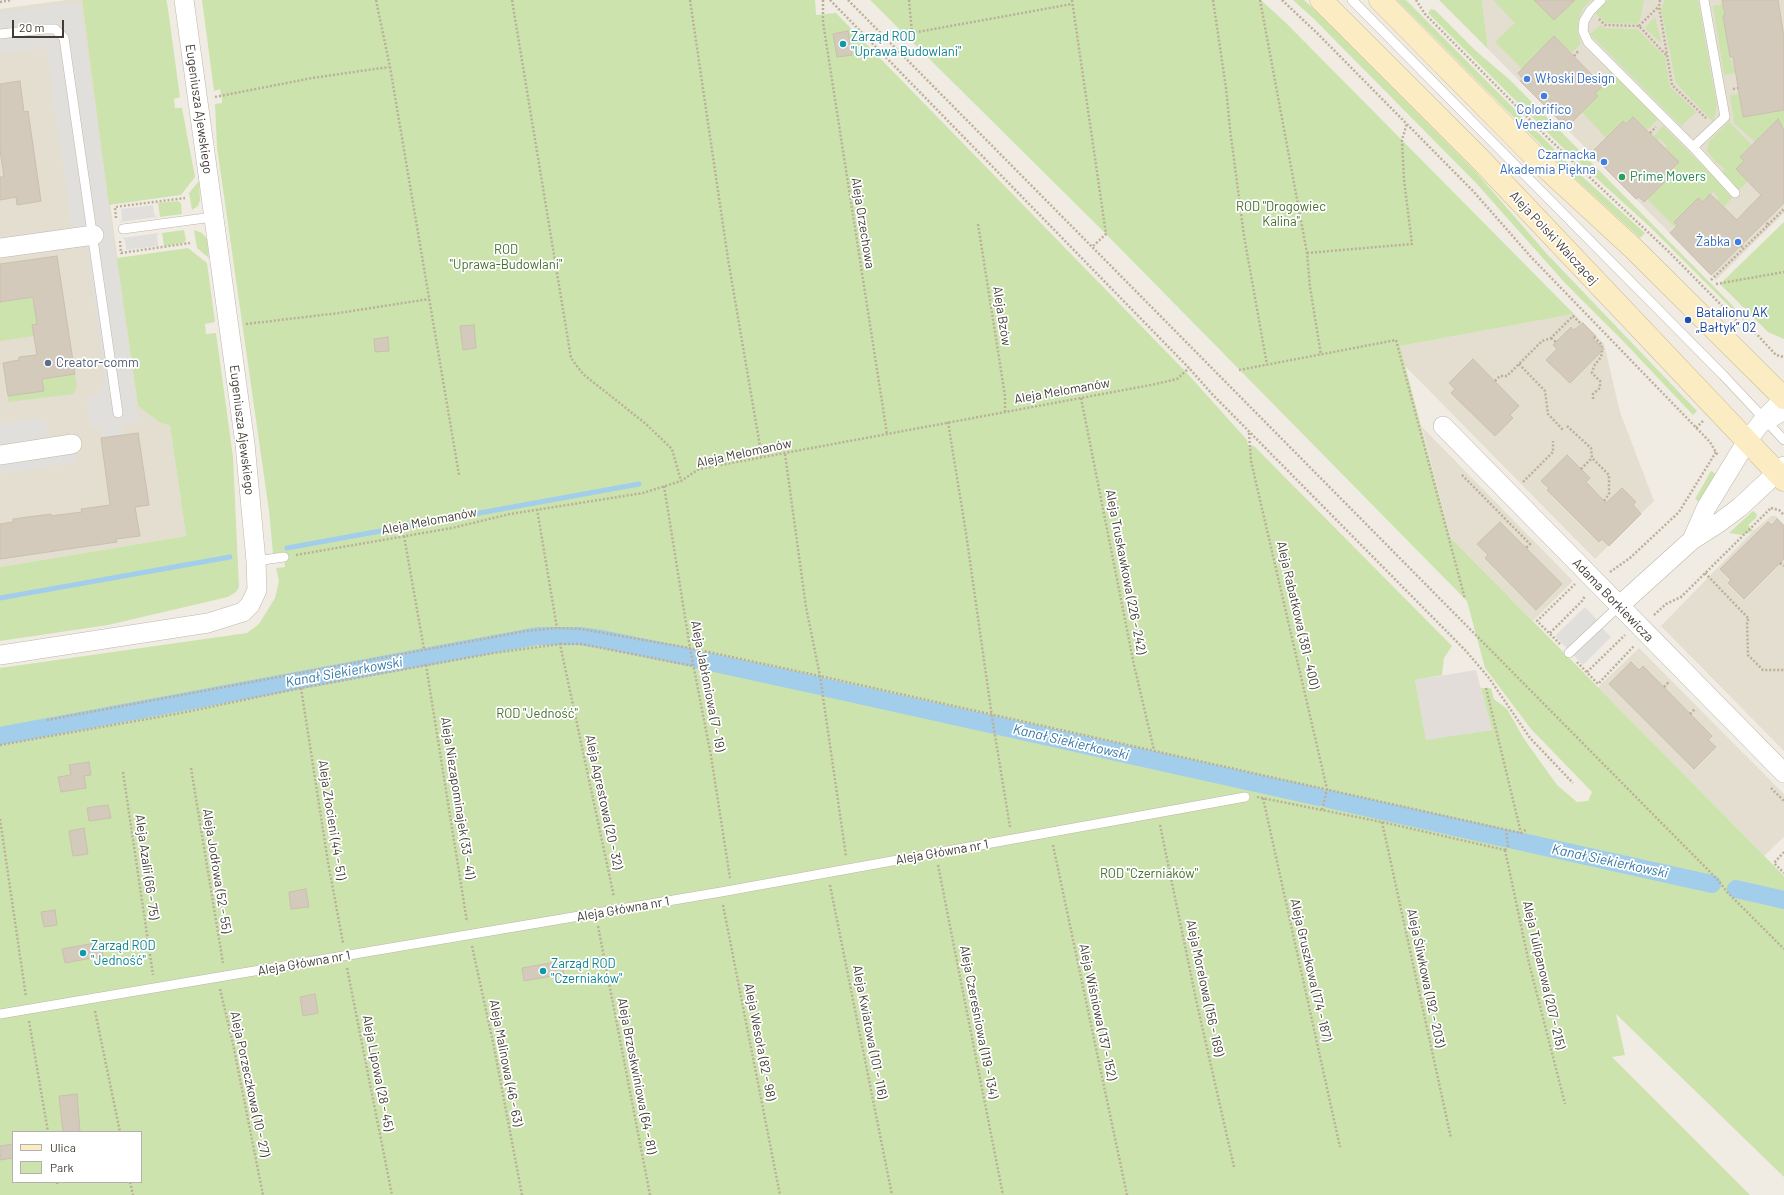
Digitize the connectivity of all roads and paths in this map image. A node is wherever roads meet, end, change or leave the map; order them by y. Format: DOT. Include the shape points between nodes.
graph roads {
  1 [pos="12,0"];
  2 [pos="184,0"];
  3 [pos="376,0"];
  4 [pos="512,0"];
  5 [pos="690,0"];
  6 [pos="823,0"];
  7 [pos="830,0"];
  8 [pos="848,0"];
  9 [pos="909,0"];
  10 [pos="1072,0"];
  11 [pos="1213,0"];
  12 [pos="1260,0"];
  13 [pos="1282,0"];
  14 [pos="1321,0"];
  15 [pos="1352,0"];
  16 [pos="1380,0"];
  17 [pos="1416,0"];
  18 [pos="1601,0"];
  19 [pos="1660,0"];
  20 [pos="1704,0"];
  21 [pos="1420,1"];
  22 [pos="0,2"];
  23 [pos="1072,4"];
  24 [pos="1659,6"];
  25 [pos="1590,11"];
  26 [pos="1639,26"];
  27 [pos="0,34"];
  28 [pos="1668,56"];
  29 [pos="390,67"];
  30 [pos="221,96"];
  31 [pos="1406,123"];
  32 [pos="1715,127"];
  33 [pos="1694,147"];
  34 [pos="1735,193"];
  35 [pos="185,198"];
  36 [pos="1784,209"];
  37 [pos="213,217"];
  38 [pos="116,218"];
  39 [pos="1766,221"];
  40 [pos="978,224"];
  41 [pos="1768,225"];
  42 [pos="123,229"];
  43 [pos="94,235"];
  44 [pos="120,243"];
  45 [pos="190,243"];
  46 [pos="1741,246"];
  47 [pos="0,248"];
  48 [pos="1092,248"];
  49 [pos="1744,248"];
  50 [pos="1307,253"];
  51 [pos="1784,272"];
  52 [pos="1711,280"];
  53 [pos="1716,284"];
  54 [pos="429,300"];
  55 [pos="252,323"];
  56 [pos="1581,324"];
  57 [pos="1594,337"];
  58 [pos="1551,338"];
  59 [pos="1556,342"];
  60 [pos="1321,355"];
  61 [pos="1784,357"];
  62 [pos="1519,364"];
  63 [pos="1266,365"];
  64 [pos="1189,368"];
  65 [pos="1239,370"];
  66 [pos="1495,381"];
  67 [pos="1081,398"];
  68 [pos="1784,398"];
  69 [pos="1593,399"];
  70 [pos="1005,412"];
  71 [pos="118,413"];
  72 [pos="1784,416"];
  73 [pos="948,422"];
  74 [pos="1767,422"];
  75 [pos="1443,426"];
  76 [pos="1567,426"];
  77 [pos="1563,430"];
  78 [pos="1249,432"];
  79 [pos="886,434"];
  80 [pos="1553,440"];
  81 [pos="1784,440"];
  82 [pos="1747,441"];
  83 [pos="72,444"];
  84 [pos="785,454"];
  85 [pos="0,455"];
  86 [pos="762,458"];
  87 [pos="1592,458"];
  88 [pos="1581,469"];
  89 [pos="1782,473"];
  90 [pos="459,475"];
  91 [pos="1462,475"];
  92 [pos="682,481"];
  93 [pos="1523,482"];
  94 [pos="664,486"];
  95 [pos="1604,500"];
  96 [pos="1767,506"];
  97 [pos="1771,508"];
  98 [pos="537,509"];
  99 [pos="1784,515"];
  100 [pos="404,536"];
  101 [pos="1692,540"];
  102 [pos="1526,548"];
  103 [pos="284,557"];
  104 [pos="256,561"];
  105 [pos="1780,563"];
  106 [pos="1784,566"];
  107 [pos="1705,573"];
  108 [pos="1606,574"];
  109 [pos="1588,591"];
  110 [pos="1465,600"];
  111 [pos="1619,606"];
  112 [pos="1650,619"];
  113 [pos="557,628"];
  114 [pos="1550,633"];
  115 [pos="1628,635"];
  116 [pos="560,644"];
  117 [pos="690,648"];
  118 [pos="424,649"];
  119 [pos="1568,653"];
  120 [pos="0,655"];
  121 [pos="426,665"];
  122 [pos="693,666"];
  123 [pos="1784,670"];
  124 [pos="1587,672"];
  125 [pos="820,676"];
  126 [pos="302,688"];
  127 [pos="1486,688"];
  128 [pos="1697,707"];
  129 [pos="992,714"];
  130 [pos="1690,714"];
  131 [pos="47,720"];
  132 [pos="0,745"];
  133 [pos="1154,750"];
  134 [pos="190,768"];
  135 [pos="123,772"];
  136 [pos="1784,773"];
  137 [pos="1573,783"];
  138 [pos="1327,789"];
  139 [pos="1245,796"];
  140 [pos="1264,798"];
  141 [pos="1322,810"];
  142 [pos="1157,813"];
  143 [pos="0,819"];
  144 [pos="1382,822"];
  145 [pos="1527,828"];
  146 [pos="1506,829"];
  147 [pos="1050,832"];
  148 [pos="1521,833"];
  149 [pos="1012,839"];
  150 [pos="1505,850"];
  151 [pos="1784,852"];
  152 [pos="935,853"];
  153 [pos="847,869"];
  154 [pos="828,872"];
  155 [pos="1784,873"];
  156 [pos="732,890"];
  157 [pos="721,892"];
  158 [pos="616,909"];
  159 [pos="596,914"];
  160 [pos="470,934"];
  161 [pos="1784,949"];
  162 [pos="345,956"];
  163 [pos="221,976"];
  164 [pos="155,988"];
  165 [pos="93,998"];
  166 [pos="28,1010"];
  167 [pos="0,1014"];
  168 [pos="1565,1104"];
  169 [pos="48,1131"];
  170 [pos="120,1131"];
  171 [pos="1451,1138"];
  172 [pos="1340,1147"];
  173 [pos="1234,1167"];
  174 [pos="130,1183"];
  175 [pos="133,1195"];
  176 [pos="263,1195"];
  177 [pos="392,1195"];
  178 [pos="522,1195"];
  179 [pos="650,1195"];
  180 [pos="780,1195"];
  181 [pos="892,1195"];
  182 [pos="1003,1195"];
  183 [pos="1127,1195"];
  1 -- 22 [label="path"];
  2 -- 37 [label="street, Eugeniusza Ajewskiego"];
  3 -- 29 [label="path"];
  4 -- 92 [label="path" via="571,358 583,374 646,424 672,450"];
  5 -- 86 [label="path" via="728,259"];
  6 -- 79 [label="path, Aleja Orzechowa" via="822,14"];
  7 -- 64 [label="path"];
  8 -- 48 [label="path"];
  9 -- 23 [label="path" via="912,33"];
  10 -- 23 [label="path"];
  11 -- 63 [label="path" via="1244,236"];
  12 -- 50 [label="path"];
  13 -- 31 [label="path"];
  14 -- 82 [label="main road, Aleja Polski Walczącej" via="1474,153"];
  15 -- 74 [label="lane"];
  16 -- 68 [label="main road" via="1544,166 1633,248"];
  17 -- 21 [label="path"];
  18 -- 25 [label="lane"];
  19 -- 24 [label="path"];
  20 -- 32 [label="lane" via="1725,117"];
  21 -- 61 [label="path" via="1425,14 1543,133 1737,320 1750,327 1776,355"];
  23 -- 48 [label="path" via="1106,234"];
  24 -- 26 [label="path"];
  24 -- 28 [label="path"];
  25 -- 26 [label="path" via="1605,25"];
  25 -- 33 [label="lane" via="1584,21 1583,31 1588,42"];
  26 -- 28 [label="path"];
  27 -- 43 [label="lane" via="55,29 64,38"];
  28 -- 32 [label="path" via="1672,84"];
  29 -- 30 [label="path" via="312,78"];
  29 -- 54 [label="path"];
  31 -- 50 [label="path" via="1402,140 1412,244"];
  31 -- 108 [label="path" via="1474,192 1564,292 1710,442 1716,452 1679,512 1630,558"];
  32 -- 33 [label="lane"];
  33 -- 34 [label="lane"];
  35 -- 38 [label="path" via="115,207"];
  36 -- 41 [label="path"];
  37 -- 42 [label="lane"];
  37 -- 104 [label="street, Eugeniusza Ajewskiego" via="246,444"];
  39 -- 41 [label="path"];
  40 -- 70 [label="path, Aleja Bzów" via="1005,396"];
  41 -- 49 [label="path"];
  43 -- 47 [label="street"];
  43 -- 71 [label="lane"];
  44 -- 45 [label="path" via="121,253"];
  46 -- 49 [label="path"];
  48 -- 161 [label="path"];
  49 -- 52 [label="path"];
  50 -- 60 [label="path"];
  51 -- 53 [label="path"];
  54 -- 55 [label="path"];
  54 -- 90 [label="path"];
  56 -- 58 [label="path" via="1573,316"];
  57 -- 69 [label="path" via="1602,345 1602,349 1601,357 1592,373 1600,380 1600,388 1593,394"];
  58 -- 59 [label="path"];
  58 -- 62 [label="path" via="1542,341"];
  60 -- 63 [label="path"];
  60 -- 110 [label="path" via="1396,340"];
  62 -- 66 [label="path" via="1507,376 1500,376"];
  62 -- 77 [label="path" via="1545,391 1548,414"];
  63 -- 65 [label="path"];
  64 -- 67 [label="path, Aleja Melomanów" via="1177,378 1156,384"];
  64 -- 78 [label="path"];
  67 -- 70 [label="path, Aleja Melomanów"];
  67 -- 133 [label="path, Aleja Truskawkowa (226 - 242)" via="1134,665"];
  68 -- 74 [label="street"];
  70 -- 73 [label="path, Aleja Melomanów"];
  72 -- 74 [label="lane"];
  73 -- 79 [label="path, Aleja Melomanów"];
  73 -- 129 [label="path" via="968,541"];
  74 -- 81 [label="lane"];
  74 -- 82 [label="street"];
  75 -- 111 [label="street, Adama Borkiewicza"];
  76 -- 87 [label="path" via="1591,448"];
  78 -- 137 [label="path" via="1466,651 1490,678 1530,738"];
  78 -- 138 [label="path, Aleja Rabatkowa (381 - 400)" via="1251,461"];
  79 -- 84 [label="path, Aleja Melomanów"];
  80 -- 93 [label="path" via="1553,452"];
  82 -- 89 [label="main road, Aleja Polski Walczącej"];
  82 -- 101 [label="street" via="1706,508"];
  83 -- 85 [label="street"];
  84 -- 86 [label="path, Aleja Melomanów"];
  84 -- 125 [label="path" via="806,607"];
  86 -- 92 [label="path, Aleja Melomanów" via="699,469"];
  87 -- 88 [label="path"];
  87 -- 95 [label="path" via="1609,475 1609,494"];
  89 -- 101 [label="street" via="1720,522"];
  91 -- 102 [label="path" via="1530,544"];
  92 -- 94 [label="path, Aleja Melomanów"];
  94 -- 98 [label="path, Aleja Melomanów" via="643,493"];
  94 -- 117 [label="path, Aleja Jabłoniowa (7 - 19)"];
  96 -- 97 [label="path"];
  97 -- 99 [label="path" via="1779,510"];
  97 -- 107 [label="path"];
  98 -- 100 [label="path, Aleja Melomanów"];
  98 -- 113 [label="path"];
  100 -- 103 [label="path, Aleja Melomanów"];
  100 -- 118 [label="path"];
  101 -- 111 [label="street"];
  103 -- 104 [label="lane"];
  104 -- 120 [label="street, Eugeniusza Ajewskiego" via="258,586 255,597 243,612 234,616 200,624"];
  105 -- 106 [label="path"];
  107 -- 112 [label="path" via="1680,597 1661,608"];
  107 -- 123 [label="path" via="1749,619 1748,655 1763,670"];
  109 -- 114 [label="path" via="1582,602"];
  111 -- 119 [label="lane"];
  111 -- 136 [label="street, Adama Borkiewicza"];
  113 -- 117 [label="path" via="581,629"];
  113 -- 118 [label="path"];
  115 -- 124 [label="path" via="1624,635"];
  116 -- 121 [label="path"];
  116 -- 122 [label="path" via="581,644"];
  116 -- 158 [label="path, Aleja Agrestowa (20 - 32)"];
  117 -- 122 [label="path, Aleja Jabłoniowa (7 - 19)"];
  117 -- 125 [label="path"];
  118 -- 131 [label="path"];
  121 -- 126 [label="path"];
  121 -- 160 [label="path, Aleja Niezapominajek (33 - 41)"];
  122 -- 156 [label="path, Aleja Jabłoniowa (7 - 19)" via="711,756"];
  125 -- 129 [label="path"];
  125 -- 153 [label="path"];
  126 -- 132 [label="path" via="181,713"];
  126 -- 162 [label="path, Aleja Złocieni (44 - 51)"];
  127 -- 148 [label="path"];
  128 -- 130 [label="path"];
  129 -- 133 [label="path"];
  129 -- 149 [label="path"];
  133 -- 138 [label="path"];
  134 -- 163 [label="path, Aleja Jodłowa (52 - 55)"];
  135 -- 164 [label="path, Aleja Azalii (66 - 75)"];
  138 -- 141 [label="path"];
  138 -- 146 [label="path"];
  139 -- 140 [label="path"];
  139 -- 142 [label="lane, Aleja Główna nr 1"];
  140 -- 141 [label="path"];
  140 -- 172 [label="path, Aleja Gruszkowa (174 - 187)"];
  141 -- 144 [label="path"];
  142 -- 147 [label="lane, Aleja Główna nr 1"];
  142 -- 173 [label="path, Aleja Morelowa (156 - 169)"];
  143 -- 166 [label="path"];
  144 -- 150 [label="path"];
  144 -- 171 [label="path, Aleja Śliwkowa (192 - 203)"];
  145 -- 148 [label="path"];
  146 -- 148 [label="path"];
  146 -- 150 [label="path" via="1508,846"];
  147 -- 149 [label="lane, Aleja Główna nr 1"];
  147 -- 183 [label="path, Aleja Wiśniowa (137 - 152)"];
  149 -- 152 [label="lane, Aleja Główna nr 1"];
  150 -- 168 [label="path, Aleja Tulipanowa (207 - 215)" via="1529,963"];
  151 -- 155 [label="path" via="1774,863"];
  152 -- 153 [label="lane, Aleja Główna nr 1"];
  152 -- 182 [label="path, Aleja Czereśniowa (119 - 134)"];
  153 -- 154 [label="lane, Aleja Główna nr 1"];
  154 -- 156 [label="lane, Aleja Główna nr 1"];
  154 -- 181 [label="path, Aleja Kwiatowa (101 - 116)"];
  156 -- 157 [label="lane, Aleja Główna nr 1"];
  157 -- 158 [label="lane, Aleja Główna nr 1"];
  157 -- 180 [label="path, Aleja Wesoła (82 - 98)"];
  158 -- 159 [label="lane, Aleja Główna nr 1"];
  159 -- 160 [label="lane, Aleja Główna nr 1"];
  159 -- 179 [label="path, Aleja Brzoskwiniowa (64 - 81)"];
  160 -- 162 [label="lane, Aleja Główna nr 1"];
  160 -- 178 [label="path, Aleja Malinowa (46 - 63)"];
  162 -- 163 [label="lane, Aleja Główna nr 1"];
  162 -- 177 [label="path, Aleja Lipowa (28 - 45)"];
  163 -- 164 [label="lane, Aleja Główna nr 1"];
  163 -- 176 [label="path, Aleja Porzeczkowa (10 - 27)"];
  164 -- 165 [label="lane, Aleja Główna nr 1"];
  165 -- 166 [label="lane, Aleja Główna nr 1"];
  165 -- 170 [label="path"];
  166 -- 167 [label="lane, Aleja Główna nr 1"];
  166 -- 169 [label="path"];
  174 -- 175 [label="path"];
}
